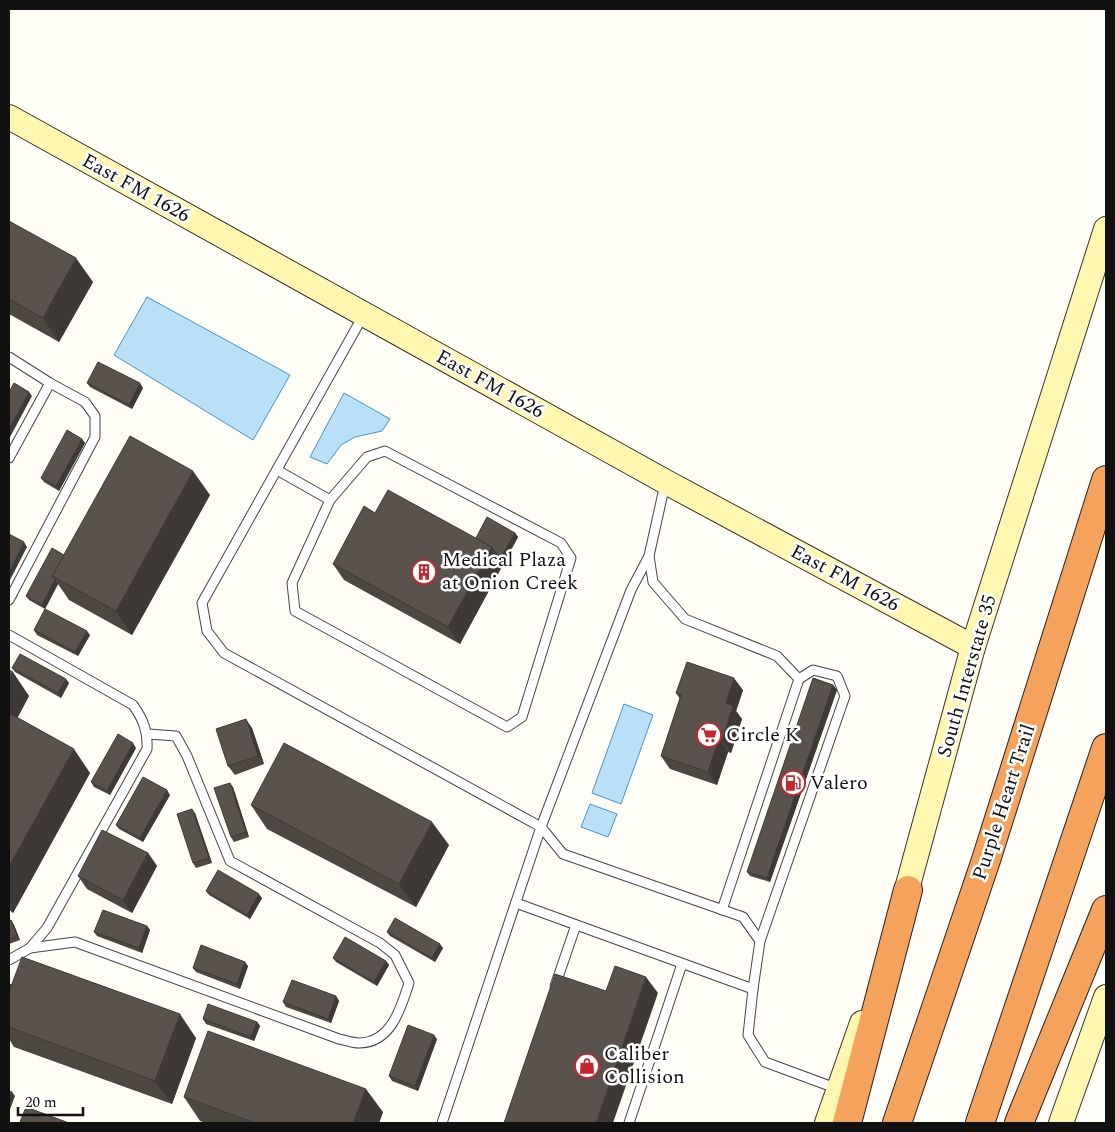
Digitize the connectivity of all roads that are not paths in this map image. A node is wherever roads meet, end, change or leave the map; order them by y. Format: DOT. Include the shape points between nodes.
graph roads {
  1 [pos="9,118"];
  2 [pos="1106,229"];
  3 [pos="364,313"];
  4 [pos="9,357"];
  5 [pos="50,383"];
  6 [pos="9,458"];
  7 [pos="277,470"];
  8 [pos="1106,480"];
  9 [pos="666,482"];
  10 [pos="330,500"];
  11 [pos="649,556"];
  12 [pos="9,600"];
  13 [pos="9,635"];
  14 [pos="973,647"];
  15 [pos="799,680"];
  16 [pos="148,734"];
  17 [pos="1106,748"];
  18 [pos="542,828"];
  19 [pos="908,890"];
  20 [pos="516,904"];
  21 [pos="722,910"];
  22 [pos="1106,910"];
  23 [pos="576,925"];
  24 [pos="760,941"];
  25 [pos="30,948"];
  26 [pos="9,960"];
  27 [pos="682,964"];
  28 [pos="753,989"];
  29 [pos="553,991"];
  30 [pos="1104,1011"];
  31 [pos="838,1090"];
  32 [pos="442,1123"];
  33 [pos="629,1123"];
  34 [pos="827,1123"];
  35 [pos="847,1123"];
  36 [pos="897,1123"];
  37 [pos="980,1123"];
  38 [pos="1019,1123"];
  39 [pos="1061,1123"];
  1 -- 3 [label="main road, East FM 1626"];
  2 -- 14 [label="main road, South Interstate 35"];
  3 -- 7 [label="lane"];
  3 -- 9 [label="main road, East FM 1626"];
  4 -- 5 [label="lane"];
  5 -- 6 [label="lane"];
  5 -- 12 [label="lane" via="85,402 94,416 96,437"];
  7 -- 10 [label="lane"];
  7 -- 18 [label="lane" via="202,604 208,631 224,653"];
  8 -- 36 [label="highway, Purple Heart Trail" via="986,860"];
  9 -- 11 [label="lane"];
  9 -- 14 [label="main road, East FM 1626"];
  10 -- 10 [label="lane" via="292,583 295,611 507,727 522,717 571,558 561,543 384,451 367,457"];
  11 -- 15 [label="lane" via="654,582 685,619 777,656"];
  11 -- 18 [label="lane" via="630,590"];
  13 -- 16 [label="lane" via="133,705"];
  14 -- 19 [label="main road, South Interstate 35"];
  15 -- 21 [label="lane"];
  15 -- 24 [label="lane" via="813,670 836,676 845,696"];
  16 -- 25 [label="lane" via="147,749 47,928"];
  16 -- 25 [label="lane" via="176,736 230,861 380,942 395,955 409,984 401,1008 388,1030 377,1039 359,1043 339,1039 75,942"];
  17 -- 37 [label="highway"];
  18 -- 20 [label="lane"];
  18 -- 21 [label="lane" via="563,854"];
  19 -- 31 [label="main road, South Interstate 35"];
  19 -- 35 [label="highway"];
  20 -- 23 [label="lane"];
  20 -- 32 [label="lane"];
  21 -- 24 [label="lane" via="743,916"];
  22 -- 38 [label="highway"];
  23 -- 27 [label="lane"];
  23 -- 29 [label="lane"];
  24 -- 28 [label="lane"];
  25 -- 26 [label="lane"];
  27 -- 28 [label="lane"];
  27 -- 33 [label="lane"];
  28 -- 31 [label="lane" via="748,1035 765,1062"];
  30 -- 39 [label="main road"];
  31 -- 34 [label="main road, South Interstate 35"];
}
